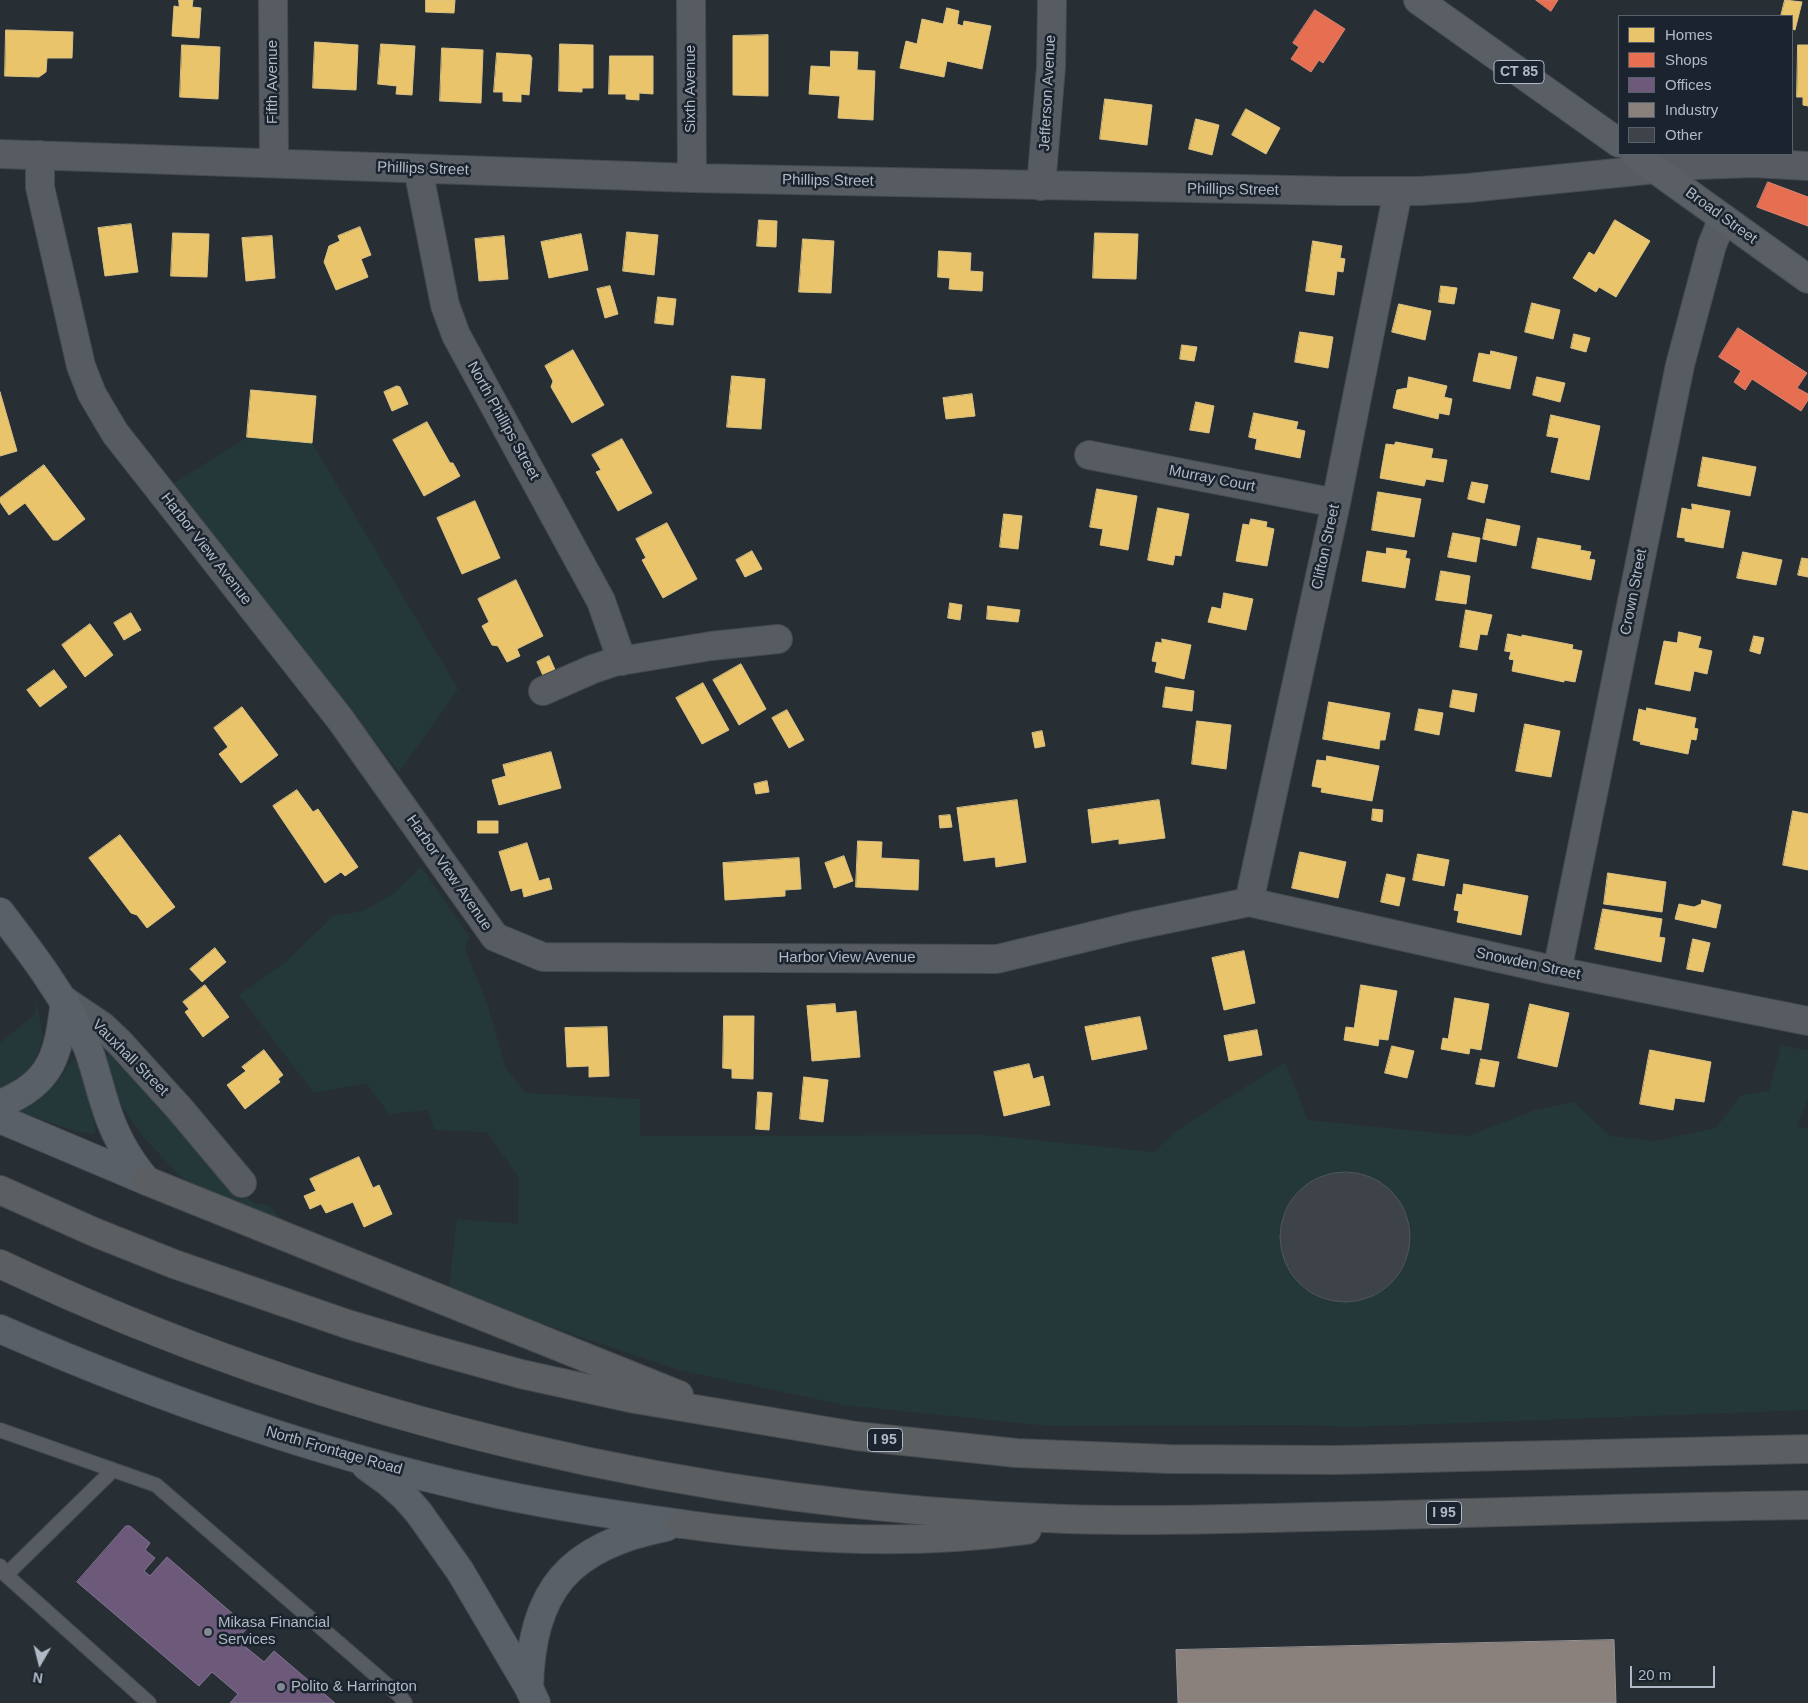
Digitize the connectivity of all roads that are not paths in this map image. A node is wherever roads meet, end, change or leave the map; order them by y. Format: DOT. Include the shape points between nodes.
graph roads {
  1 [pos="273,0"];
  2 [pos="691,0"];
  3 [pos="1052,0"];
  4 [pos="1418,0"];
  5 [pos="1618,142"];
  6 [pos="0,154"];
  7 [pos="40,155"];
  8 [pos="1645,161"];
  9 [pos="274,164"];
  10 [pos="1808,166"];
  11 [pos="418,168"];
  12 [pos="692,178"];
  13 [pos="1041,186"];
  14 [pos="1398,191"];
  15 [pos="1723,218"];
  16 [pos="1808,280"];
  17 [pos="1089,455"];
  18 [pos="1336,503"];
  19 [pos="778,639"];
  20 [pos="622,660"];
  21 [pos="543,691"];
  22 [pos="1249,902"];
  23 [pos="0,912"];
  24 [pos="1557,971"];
  25 [pos="64,1001"];
  26 [pos="1808,1021"];
  27 [pos="0,1104"];
  28 [pos="0,1119"];
  29 [pos="147,1181"];
  30 [pos="242,1183"];
  31 [pos="0,1190"];
  32 [pos="0,1264"];
  33 [pos="0,1329"];
  34 [pos="733,1417"];
  35 [pos="0,1430"];
  36 [pos="1808,1450"];
  37 [pos="354,1458"];
  38 [pos="113,1470"];
  39 [pos="1808,1504"];
  40 [pos="1080,1519"];
  41 [pos="682,1524"];
  42 [pos="3,1570"];
  43 [pos="533,1696"];
  44 [pos="150,1703"];
  45 [pos="405,1703"];
  1 -- 9 [label="street, Fifth Avenue"];
  2 -- 12 [label="street, Sixth Avenue"];
  3 -- 13 [label="street, Jefferson Avenue" via="1051,67"];
  4 -- 5 [label="main road, CT 85"];
  6 -- 7 [label="street, Phillips Street"];
  7 -- 9 [label="street, Phillips Street"];
  7 -- 22 [label="street, Harbor View Avenue" via="40,187 81,366 115,433 340,720 495,937 543,957 997,959"];
  8 -- 10 [label="street, Phillips Street"];
  8 -- 14 [label="street, Phillips Street" via="1468,188"];
  8 -- 15 [label="main road, Broad Street"];
  9 -- 11 [label="street, Phillips Street"];
  11 -- 12 [label="street, Phillips Street"];
  11 -- 20 [label="street, North Phillips Street" via="445,304 456,336 601,601"];
  12 -- 13 [label="street, Phillips Street"];
  13 -- 14 [label="street, Phillips Street"];
  14 -- 18 [label="street, Clifton Street"];
  15 -- 16 [label="main road, Broad Street"];
  15 -- 24 [label="street, Crown Street" via="1712,245 1680,365"];
  17 -- 18 [label="street, Murray Court"];
  18 -- 22 [label="street, Clifton Street"];
  19 -- 20 [label="street"];
  20 -- 21 [label="street"];
  22 -- 24 [label="street, Snowden Street"];
  23 -- 25 [label="main road, Vauxhall Street"];
  24 -- 26 [label="street, Snowden Street"];
  25 -- 27 [label="main road" via="58,1046 50,1067 28,1089"];
  25 -- 29 [label="main road" via="87,1047 118,1137"];
  25 -- 30 [label="street, Vauxhall Street" via="102,1026 120,1043"];
  28 -- 29 [label="main road"];
  29 -- 34 [label="highway"];
  31 -- 34 [label="highway, I 95" via="165,1260 402,1341 550,1381"];
  32 -- 40 [label="highway, I 95" via="125,1321 266,1374 394,1414 518,1446 637,1471 784,1494 992,1516"];
  33 -- 37 [label="main road, North Frontage Road" via="168,1398"];
  34 -- 36 [label="highway, I 95" via="925,1444 1016,1453 1136,1459 1336,1460"];
  35 -- 38 [label="lane"];
  37 -- 41 [label="main road, North Frontage Road" via="482,1491"];
  37 -- 43 [label="main road" via="388,1482 419,1513 460,1570"];
  38 -- 42 [label="lane"];
  38 -- 45 [label="lane" via="156,1485"];
  39 -- 40 [label="highway, I 95" via="1219,1519"];
  40 -- 41 [label="highway" via="997,1534 910,1539 796,1536"];
  41 -- 43 [label="main road" via="643,1531 596,1550 566,1573 538,1620 530,1664"];
  42 -- 44 [label="lane"];
}
